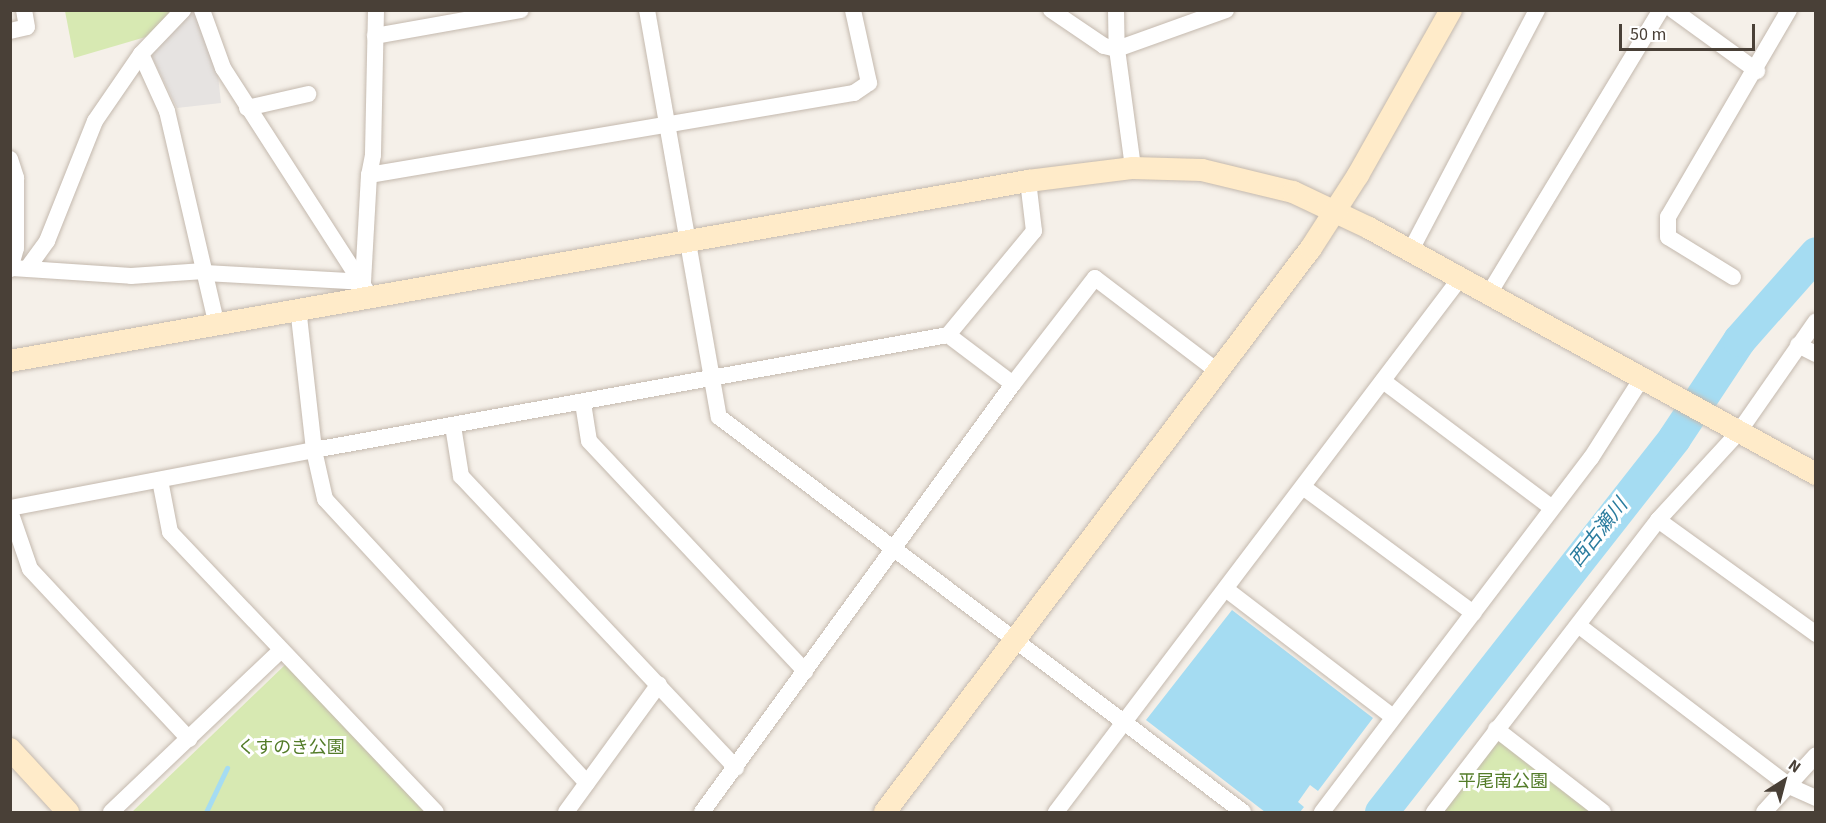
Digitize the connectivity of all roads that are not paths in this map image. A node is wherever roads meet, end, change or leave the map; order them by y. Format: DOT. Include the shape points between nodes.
graph roads {
  1 [pos="24,10"];
  2 [pos="183,10"];
  3 [pos="202,10"];
  4 [pos="376,10"];
  5 [pos="521,10"];
  6 [pos="647,10"];
  7 [pos="853,10"];
  8 [pos="1051,10"];
  9 [pos="1116,10"];
  10 [pos="1226,10"];
  11 [pos="1451,10"];
  12 [pos="1537,10"];
  13 [pos="1661,10"];
  14 [pos="1673,10"];
  15 [pos="1789,10"];
  16 [pos="10,31"];
  17 [pos="375,36"];
  18 [pos="1117,49"];
  19 [pos="141,54"];
  20 [pos="1757,71"];
  21 [pos="308,94"];
  22 [pos="247,108"];
  23 [pos="665,125"];
  24 [pos="10,159"];
  25 [pos="1133,168"];
  26 [pos="369,175"];
  27 [pos="1028,181"];
  28 [pos="1335,211"];
  29 [pos="12,212"];
  30 [pos="690,240"];
  31 [pos="1411,250"];
  32 [pos="17,268"];
  33 [pos="204,272"];
  34 [pos="1461,277"];
  35 [pos="1733,277"];
  36 [pos="367,289"];
  37 [pos="1490,292"];
  38 [pos="298,308"];
  39 [pos="1815,321"];
  40 [pos="216,322"];
  41 [pos="948,335"];
  42 [pos="1798,345"];
  43 [pos="1815,354"];
  44 [pos="10,361"];
  45 [pos="1218,371"];
  46 [pos="712,379"];
  47 [pos="1383,381"];
  48 [pos="1640,381"];
  49 [pos="1013,384"];
  50 [pos="583,403"];
  51 [pos="453,426"];
  52 [pos="1738,433"];
  53 [pos="314,450"];
  54 [pos="1815,474"];
  55 [pos="160,480"];
  56 [pos="1304,487"];
  57 [pos="1552,508"];
  58 [pos="10,510"];
  59 [pos="1658,520"];
  60 [pos="894,549"];
  61 [pos="1227,590"];
  62 [pos="1473,614"];
  63 [pos="1578,625"];
  64 [pos="1815,634"];
  65 [pos="1017,639"];
  66 [pos="281,650"];
  67 [pos="805,672"];
  68 [pos="658,684"];
  69 [pos="1393,717"];
  70 [pos="1124,722"];
  71 [pos="1496,729"];
  72 [pos="189,740"];
  73 [pos="10,749"];
  74 [pos="1815,755"];
  75 [pos="736,768"];
  76 [pos="587,783"];
  77 [pos="1789,786"];
  78 [pos="1815,798"];
  79 [pos="68,813"];
  80 [pos="111,813"];
  81 [pos="436,813"];
  82 [pos="566,813"];
  83 [pos="702,813"];
  84 [pos="885,813"];
  85 [pos="1056,813"];
  86 [pos="1243,813"];
  87 [pos="1322,813"];
  88 [pos="1434,813"];
  89 [pos="1603,813"];
  90 [pos="1764,813"];
  1 -- 16 [label="street" via="27,27"];
  2 -- 19 [label="street"];
  3 -- 22 [label="street" via="223,68"];
  4 -- 17 [label="street"];
  5 -- 17 [label="street"];
  6 -- 23 [label="street"];
  7 -- 23 [label="street" via="869,83 854,93"];
  8 -- 18 [label="street" via="1104,46"];
  9 -- 18 [label="street"];
  10 -- 18 [label="street"];
  11 -- 28 [label="street"];
  12 -- 31 [label="street"];
  13 -- 37 [label="street"];
  14 -- 20 [label="street"];
  15 -- 20 [label="street"];
  17 -- 26 [label="street" via="373,155"];
  18 -- 25 [label="street"];
  19 -- 32 [label="street" via="95,121 47,241"];
  19 -- 33 [label="street" via="167,111"];
  20 -- 35 [label="street" via="1668,217 1666,229 1668,237"];
  21 -- 22 [label="street"];
  22 -- 36 [label="street"];
  23 -- 26 [label="street"];
  23 -- 30 [label="street"];
  24 -- 29 [label="street" via="16,178"];
  25 -- 27 [label="street"];
  25 -- 28 [label="street" via="1202,170 1293,192"];
  26 -- 36 [label="street"];
  27 -- 30 [label="street"];
  27 -- 41 [label="street" via="1034,231"];
  28 -- 31 [label="street"];
  28 -- 45 [label="street"];
  29 -- 32 [label="street"];
  30 -- 36 [label="street"];
  30 -- 46 [label="street"];
  31 -- 34 [label="street"];
  32 -- 33 [label="street" via="131,276"];
  33 -- 36 [label="street"];
  33 -- 40 [label="street"];
  34 -- 37 [label="street"];
  34 -- 47 [label="street"];
  36 -- 38 [label="street"];
  37 -- 48 [label="street"];
  38 -- 40 [label="street"];
  38 -- 53 [label="street"];
  39 -- 42 [label="street"];
  40 -- 44 [label="street"];
  41 -- 46 [label="street"];
  41 -- 49 [label="street"];
  42 -- 43 [label="street"];
  42 -- 52 [label="street"];
  45 -- 49 [label="street" via="1095,278"];
  45 -- 65 [label="street"];
  46 -- 50 [label="street"];
  46 -- 60 [label="street" via="719,417"];
  47 -- 56 [label="street"];
  47 -- 57 [label="street"];
  48 -- 52 [label="street"];
  48 -- 57 [label="street" via="1592,458"];
  49 -- 60 [label="street"];
  50 -- 51 [label="street"];
  50 -- 67 [label="street" via="589,441"];
  51 -- 53 [label="street"];
  51 -- 68 [label="street" via="461,476"];
  52 -- 54 [label="street"];
  52 -- 59 [label="street"];
  53 -- 55 [label="street"];
  53 -- 76 [label="street" via="325,499"];
  55 -- 58 [label="street"];
  55 -- 66 [label="street" via="170,532"];
  56 -- 61 [label="street"];
  56 -- 62 [label="street"];
  57 -- 62 [label="street"];
  58 -- 72 [label="street" via="30,569"];
  59 -- 63 [label="street"];
  59 -- 64 [label="street"];
  60 -- 65 [label="street"];
  60 -- 67 [label="street"];
  61 -- 69 [label="street"];
  61 -- 70 [label="street"];
  62 -- 69 [label="street"];
  63 -- 71 [label="street"];
  63 -- 77 [label="street"];
  65 -- 70 [label="street"];
  65 -- 84 [label="street"];
  66 -- 72 [label="street"];
  66 -- 81 [label="street"];
  67 -- 75 [label="street"];
  68 -- 75 [label="street"];
  68 -- 76 [label="street"];
  69 -- 87 [label="street"];
  70 -- 85 [label="street"];
  70 -- 86 [label="street"];
  71 -- 88 [label="street"];
  71 -- 89 [label="street"];
  72 -- 80 [label="street"];
  73 -- 79 [label="street"];
  74 -- 77 [label="street"];
  75 -- 83 [label="street"];
  76 -- 82 [label="street"];
  77 -- 78 [label="street"];
  77 -- 90 [label="street"];
}
